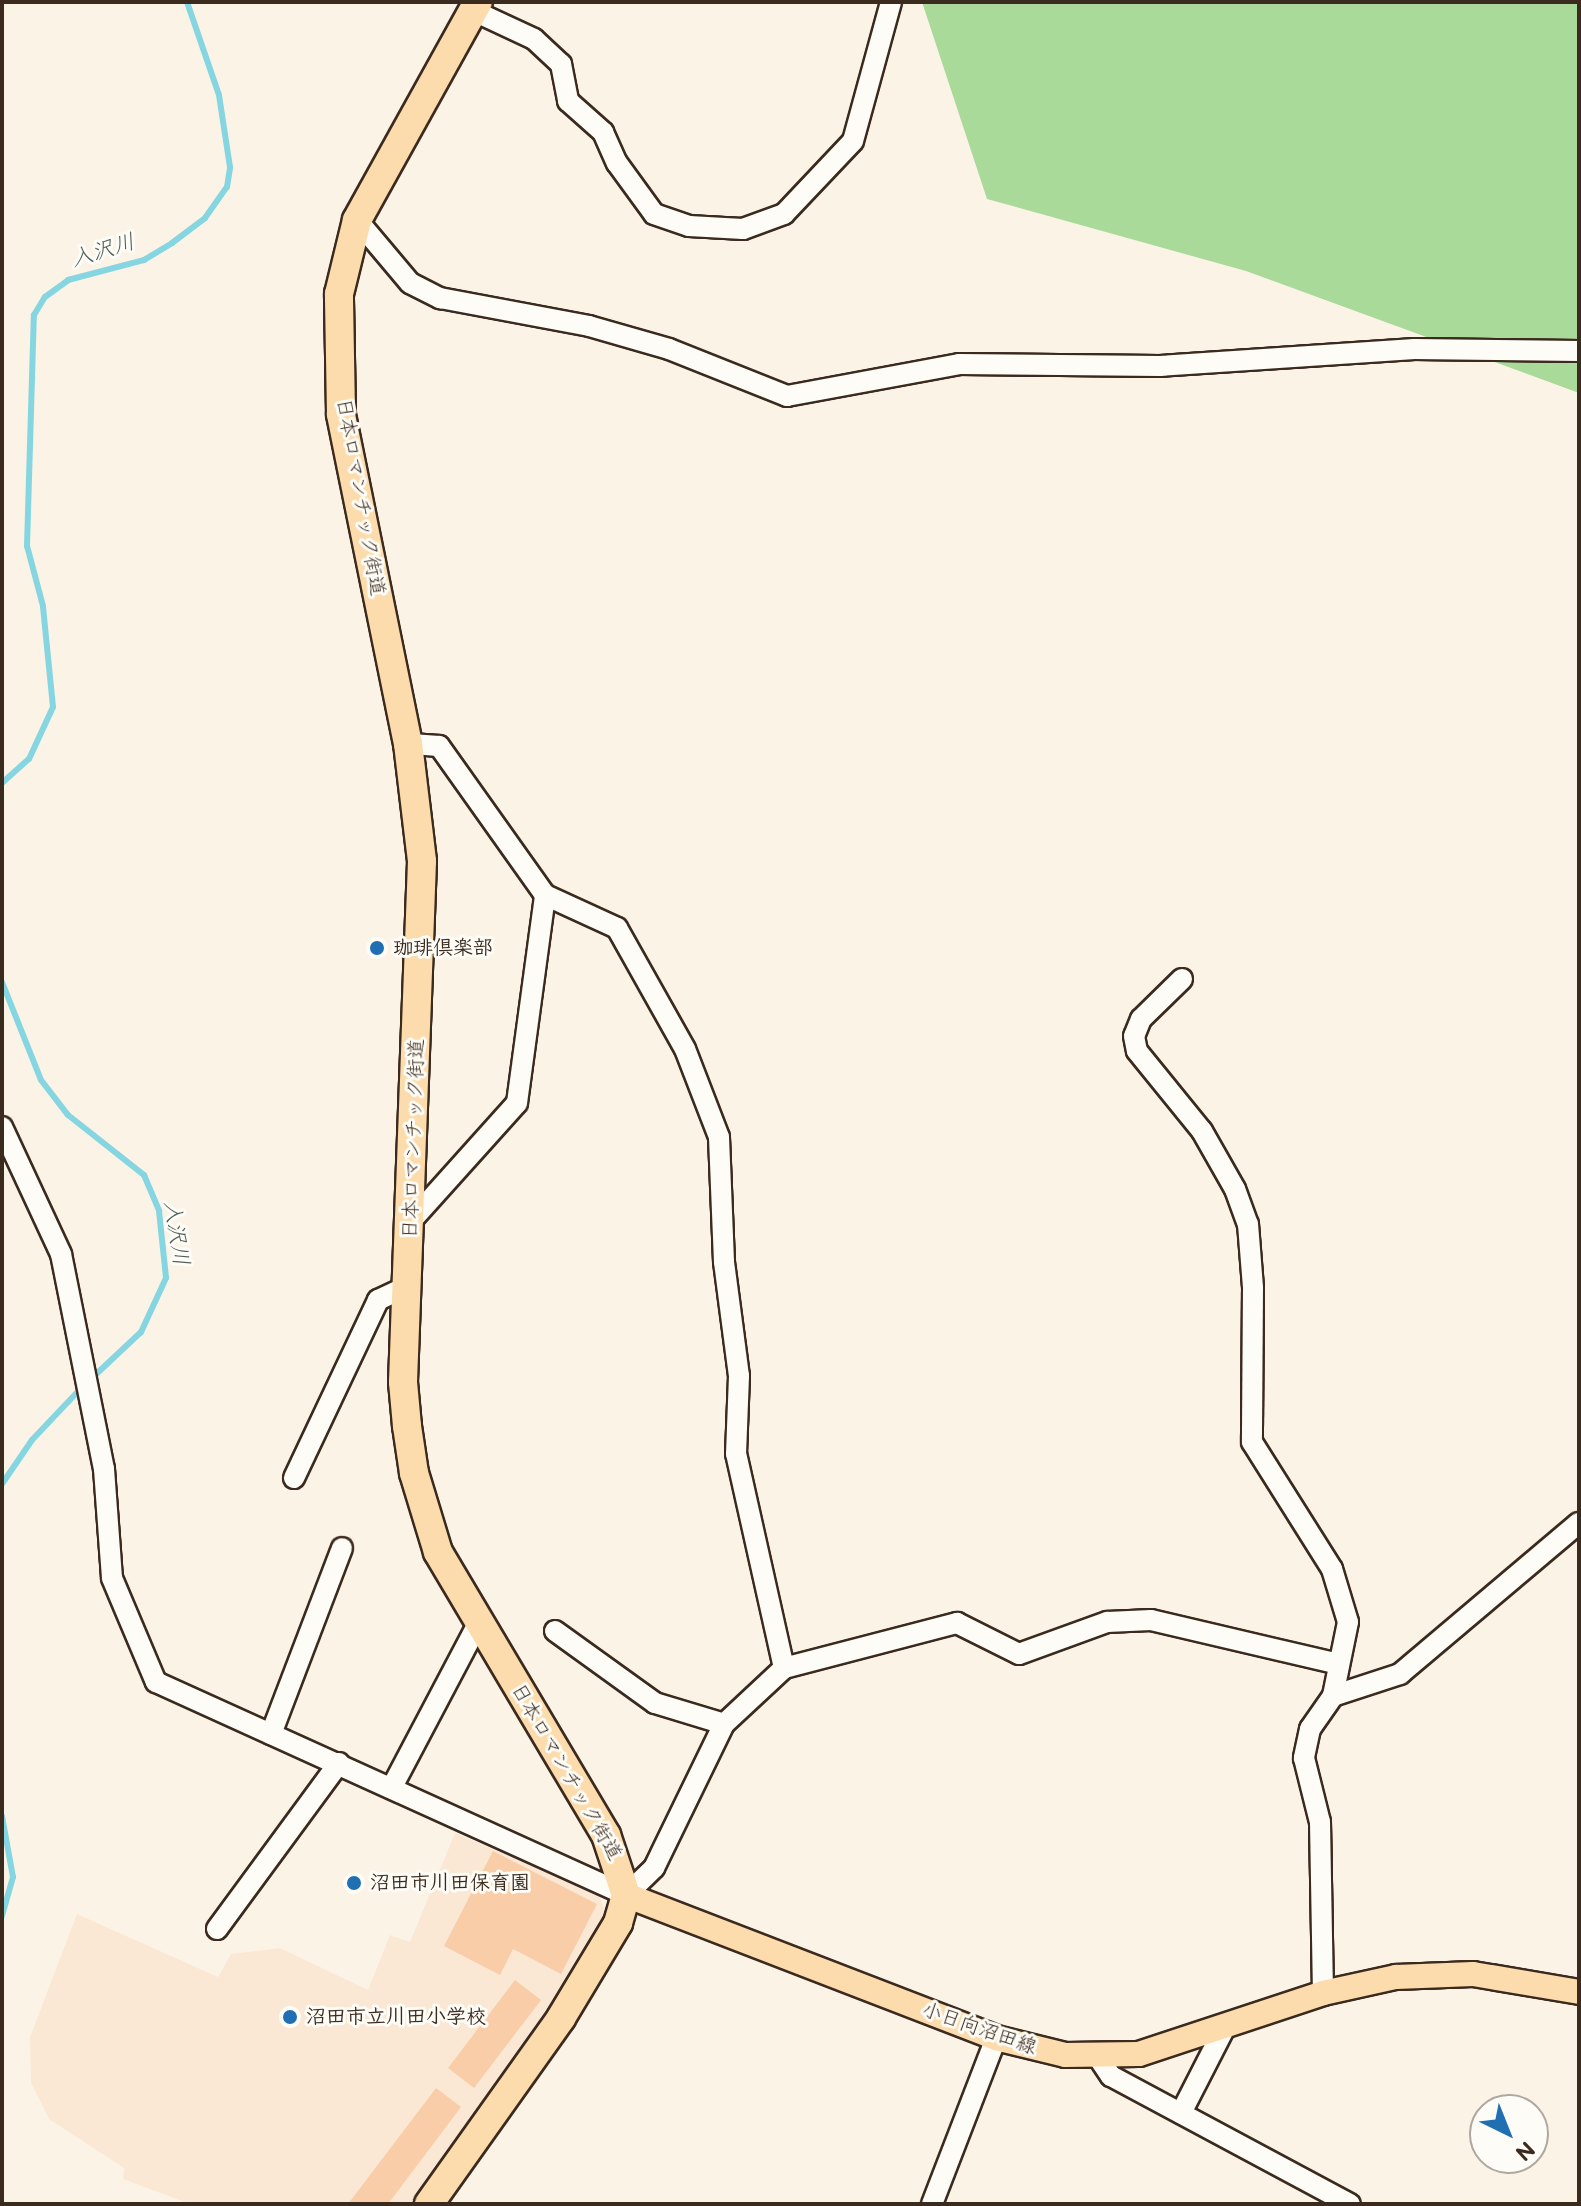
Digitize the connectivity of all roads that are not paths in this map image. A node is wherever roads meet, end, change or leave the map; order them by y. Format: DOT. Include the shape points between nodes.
graph roads {
  1 [pos="891,2"];
  2 [pos="476,6"];
  3 [pos="357,220"];
  4 [pos="1579,351"];
  5 [pos="408,744"];
  6 [pos="545,895"];
  7 [pos="1182,979"];
  8 [pos="2,1127"];
  9 [pos="412,1220"];
  10 [pos="408,1286"];
  11 [pos="294,1478"];
  12 [pos="1579,1523"];
  13 [pos="342,1548"];
  14 [pos="479,1622"];
  15 [pos="555,1631"];
  16 [pos="1339,1664"];
  17 [pos="784,1668"];
  18 [pos="1333,1696"];
  19 [pos="724,1724"];
  20 [pos="271,1734"];
  21 [pos="339,1763"];
  22 [pos="392,1787"];
  23 [pos="626,1895"];
  24 [pos="217,1929"];
  25 [pos="1579,1992"];
  26 [pos="1323,1993"];
  27 [pos="1224,2029"];
  28 [pos="996,2038"];
  29 [pos="1098,2057"];
  30 [pos="1181,2113"];
  31 [pos="429,2204"];
  32 [pos="932,2204"];
  33 [pos="1350,2204"];
  1 -- 2 [label="street" via="853,141 784,214 743,229 689,226 654,214 617,163 603,132 568,101 561,64 534,39"];
  2 -- 3 [label="highway, 日本ロマンチック街道"];
  3 -- 4 [label="street" via="410,283 440,298 642,341 787,396 959,364 1160,366 1414,349"];
  3 -- 5 [label="highway, 日本ロマンチック街道" via="339,294 341,414"];
  5 -- 6 [label="street" via="439,746"];
  5 -- 9 [label="highway, 日本ロマンチック街道" via="422,861"];
  6 -- 9 [label="street" via="517,1103"];
  6 -- 17 [label="street" via="617,928 685,1049 719,1137 724,1262 739,1376 736,1454"];
  7 -- 16 [label="street" via="1141,1019 1134,1036 1137,1051 1202,1131 1248,1224 1252,1442 1332,1569 1348,1622"];
  8 -- 20 [label="street" via="61,1254 104,1469 112,1578 156,1682"];
  9 -- 10 [label="highway, 日本ロマンチック街道"];
  10 -- 11 [label="street" via="378,1300"];
  10 -- 14 [label="highway, 日本ロマンチック街道" via="403,1382 414,1473 438,1552"];
  12 -- 18 [label="street" via="1400,1674"];
  13 -- 20 [label="street"];
  14 -- 22 [label="street"];
  14 -- 23 [label="highway, 日本ロマンチック街道" via="606,1835"];
  15 -- 19 [label="street" via="655,1703"];
  16 -- 17 [label="street" via="1151,1620 1107,1622 1019,1654 957,1623"];
  16 -- 18 [label="street"];
  17 -- 19 [label="street"];
  18 -- 26 [label="street" via="1310,1729 1304,1758 1320,1822"];
  19 -- 23 [label="street" via="654,1868"];
  20 -- 21 [label="street"];
  21 -- 22 [label="street"];
  21 -- 24 [label="street"];
  22 -- 23 [label="street"];
  23 -- 28 [label="main road, 小日向沼田線"];
  23 -- 31 [label="highway" via="618,1923 561,2018"];
  25 -- 26 [label="main road, 小日向沼田線" via="1473,1974 1436,1974"];
  26 -- 27 [label="main road, 小日向沼田線"];
  27 -- 29 [label="main road, 小日向沼田線" via="1139,2054"];
  27 -- 30 [label="street"];
  28 -- 29 [label="main road, 小日向沼田線"];
  28 -- 32 [label="street"];
  29 -- 30 [label="street" via="1111,2076"];
  30 -- 33 [label="street"];
}
